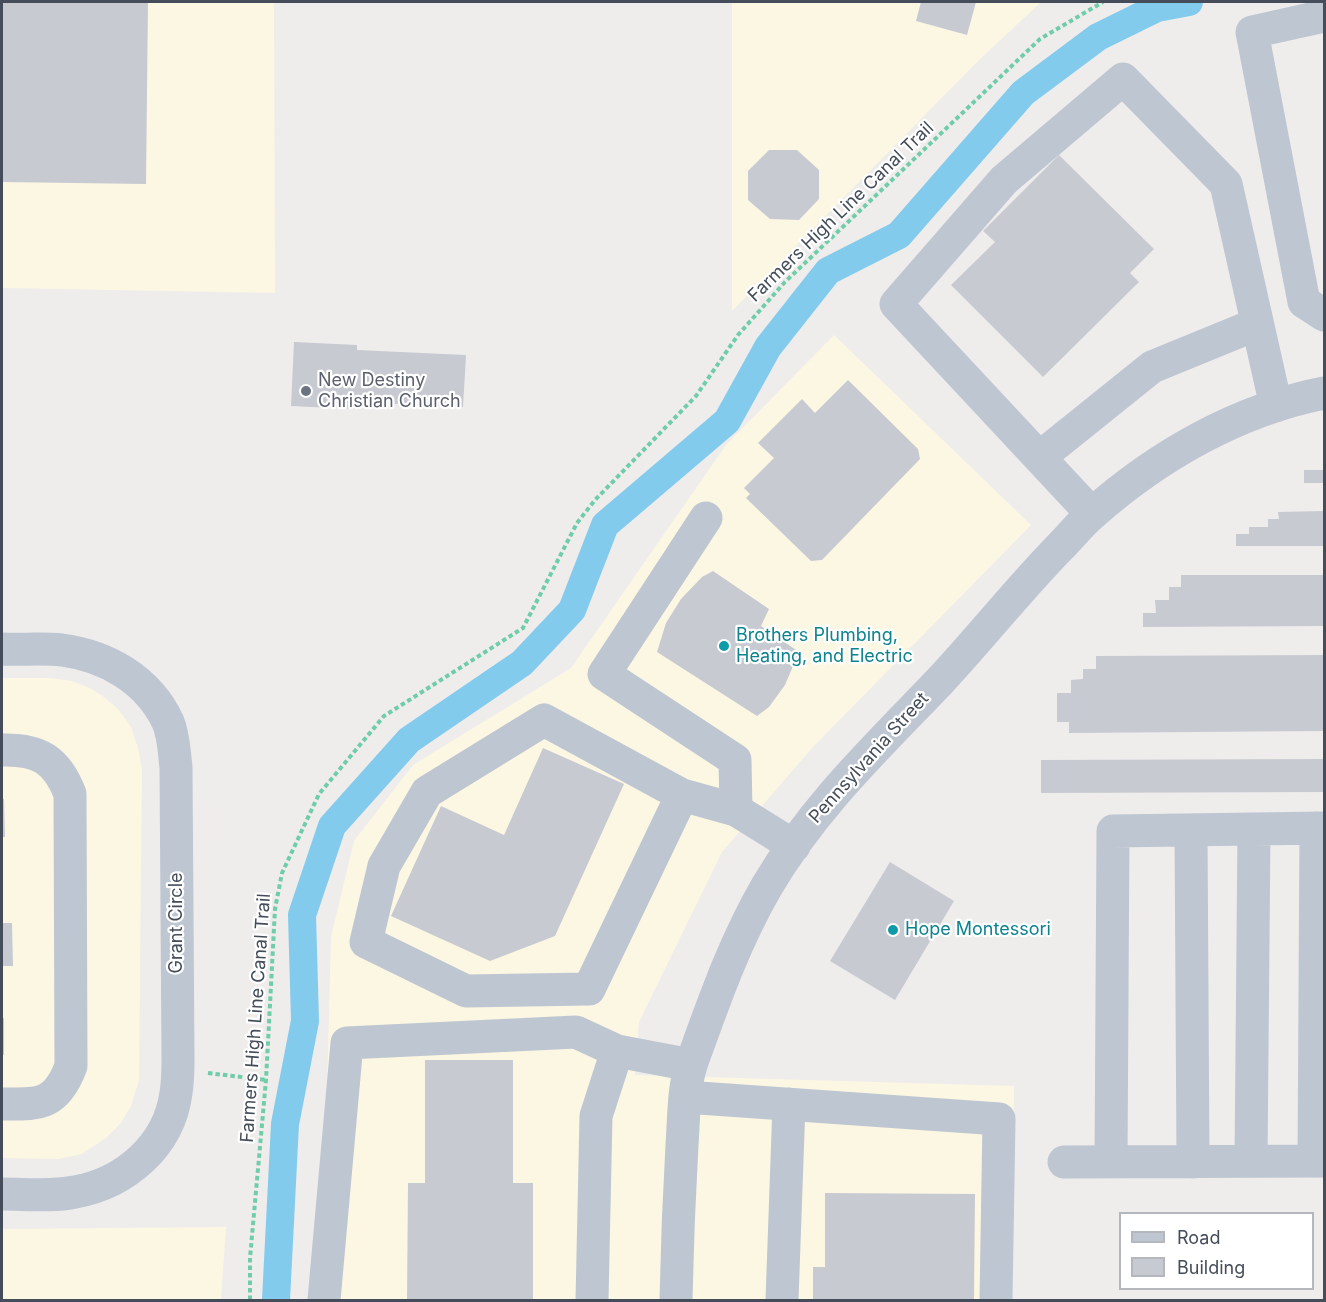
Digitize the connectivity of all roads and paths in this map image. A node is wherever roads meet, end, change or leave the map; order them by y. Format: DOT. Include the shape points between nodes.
graph roads {
  1 [pos="1103,2"];
  2 [pos="1324,16"];
  3 [pos="1324,315"];
  4 [pos="1257,324"];
  5 [pos="1324,393"];
  6 [pos="1276,406"];
  7 [pos="1040,457"];
  8 [pos="1092,514"];
  9 [pos="706,518"];
  10 [pos="2,649"];
  11 [pos="2,750"];
  12 [pos="682,795"];
  13 [pos="736,810"];
  14 [pos="1320,828"];
  15 [pos="1254,829"];
  16 [pos="1191,830"];
  17 [pos="794,846"];
  18 [pos="617,1051"];
  19 [pos="691,1065"];
  20 [pos="201,1072"];
  21 [pos="266,1080"];
  22 [pos="685,1096"];
  23 [pos="2,1104"];
  24 [pos="789,1104"];
  25 [pos="1251,1161"];
  26 [pos="1319,1161"];
  27 [pos="1064,1162"];
  28 [pos="1111,1162"];
  29 [pos="1193,1162"];
  30 [pos="2,1194"];
  31 [pos="250,1300"];
  32 [pos="324,1300"];
  33 [pos="592,1300"];
  34 [pos="676,1300"];
  35 [pos="782,1300"];
  36 [pos="996,1300"];
  1 -- 21 [label="path, Farmers High Line Canal Trail" via="1041,39 785,282 738,335 696,396 577,523 523,628 384,716 319,794 282,873 274,909"];
  2 -- 3 [label="street" via="1252,32 1304,302"];
  4 -- 6 [label="street"];
  4 -- 7 [label="street" via="1152,367"];
  4 -- 7 [label="street" via="1226,184 1124,79 1004,180 896,304"];
  5 -- 6 [label="street, Pennsylvania Street"];
  6 -- 8 [label="street, Pennsylvania Street" via="1197,439 1161,460"];
  7 -- 8 [label="street"];
  8 -- 17 [label="street, Pennsylvania Street" via="834,791"];
  9 -- 13 [label="street" via="604,674 735,760"];
  10 -- 30 [label="street, Grant Circle" via="84,654 122,669 154,699 168,722 176,767 178,1057 176,1094 165,1131 133,1167 97,1187 73,1193"];
  11 -- 23 [label="street" via="45,759 57,768 70,794 71,1066 51,1098 39,1104"];
  12 -- 12 [label="street" via="544,720 427,792 384,866 366,942 466,991 589,989"];
  12 -- 13 [label="street"];
  13 -- 17 [label="street"];
  14 -- 15 [label="street"];
  14 -- 26 [label="street"];
  15 -- 16 [label="street"];
  15 -- 25 [label="street"];
  16 -- 28 [label="street" via="1113,831"];
  16 -- 29 [label="street"];
  17 -- 19 [label="street, Pennsylvania Street" via="767,886 731,955"];
  18 -- 19 [label="street"];
  18 -- 32 [label="street" via="576,1032 347,1043"];
  18 -- 33 [label="street" via="596,1116"];
  19 -- 22 [label="street, Pennsylvania Street"];
  20 -- 21 [label="path"];
  21 -- 31 [label="path, Farmers High Line Canal Trail" via="250,1258"];
  22 -- 24 [label="street"];
  22 -- 34 [label="street, Pennsylvania Street"];
  24 -- 35 [label="street"];
  24 -- 36 [label="street" via="999,1119"];
  25 -- 26 [label="street"];
  25 -- 29 [label="street"];
  27 -- 28 [label="street"];
  28 -- 29 [label="street"];
}
